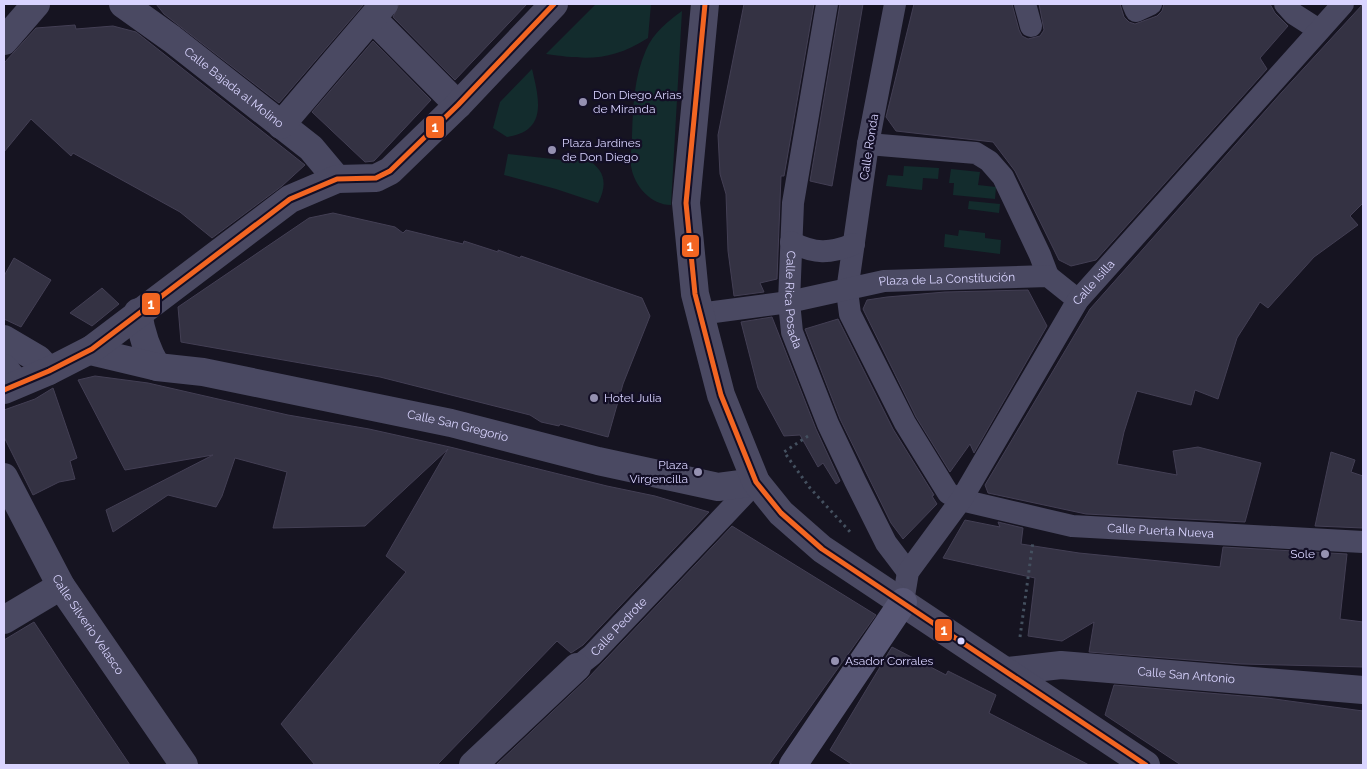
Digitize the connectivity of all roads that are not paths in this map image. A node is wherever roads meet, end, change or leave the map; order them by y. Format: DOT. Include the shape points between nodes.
graph roads {
  1 [pos="36,4"];
  2 [pos="123,4"];
  3 [pos="554,4"];
  4 [pos="705,4"];
  5 [pos="827,4"];
  6 [pos="895,4"];
  7 [pos="1025,4"];
  8 [pos="1133,4"];
  9 [pos="1151,4"];
  10 [pos="1285,4"];
  11 [pos="1343,4"];
  12 [pos="378,11"];
  13 [pos="1031,26"];
  14 [pos="1319,30"];
  15 [pos="4,41"];
  16 [pos="458,105"];
  17 [pos="280,125"];
  18 [pos="868,144"];
  19 [pos="337,178"];
  20 [pos="791,242"];
  21 [pos="854,244"];
  22 [pos="1048,276"];
  23 [pos="847,291"];
  24 [pos="1078,300"];
  25 [pos="789,302"];
  26 [pos="138,312"];
  27 [pos="699,314"];
  28 [pos="4,339"];
  29 [pos="92,349"];
  30 [pos="157,367"];
  31 [pos="49,371"];
  32 [pos="8,380"];
  33 [pos="4,477"];
  34 [pos="756,482"];
  35 [pos="961,500"];
  36 [pos="1363,542"];
  37 [pos="908,572"];
  38 [pos="61,586"];
  39 [pos="903,602"];
  40 [pos="4,620"];
  41 [pos="577,667"];
  42 [pos="1008,671"];
  43 [pos="1363,690"];
  44 [pos="184,765"];
  45 [pos="473,765"];
  46 [pos="793,765"];
  47 [pos="1146,765"];
  1 -- 15 [label="street"];
  2 -- 17 [label="street, Calle Bajada al Molino"];
  3 -- 16 [label="street"];
  4 -- 27 [label="street" via="686,203"];
  5 -- 20 [label="street, Calle Rica Posada" via="794,193"];
  6 -- 18 [label="street, Calle Ronda"];
  7 -- 13 [label="street"];
  8 -- 9 [label="street" via="1136,12"];
  10 -- 14 [label="street"];
  11 -- 14 [label="street, Calle Isilla"];
  12 -- 16 [label="street"];
  12 -- 17 [label="street"];
  14 -- 24 [label="street, Calle Isilla"];
  16 -- 19 [label="street" via="403,160 376,178"];
  17 -- 19 [label="street, Calle Bajada al Molino" via="320,157"];
  18 -- 21 [label="street, Calle Ronda"];
  18 -- 22 [label="street" via="976,153 989,160 1003,177"];
  19 -- 26 [label="street" via="290,199"];
  20 -- 21 [label="street" via="811,251 835,251"];
  20 -- 25 [label="street, Calle Rica Posada"];
  21 -- 23 [label="street, Calle Ronda"];
  22 -- 23 [label="street, Plaza de La Constitución" via="884,281"];
  22 -- 24 [label="street"];
  23 -- 25 [label="street"];
  23 -- 35 [label="street, Calle Ronda" via="850,314 905,423 948,493"];
  24 -- 35 [label="street, Calle Isilla"];
  25 -- 27 [label="street"];
  25 -- 37 [label="street, Calle Rica Posada" via="792,332 828,424 886,543"];
  26 -- 29 [label="street"];
  26 -- 30 [label="street" via="142,336"];
  27 -- 34 [label="street" via="721,396"];
  28 -- 31 [label="street" via="38,359"];
  29 -- 30 [label="street, Calle San Gregorio"];
  29 -- 31 [label="street"];
  30 -- 34 [label="street, Calle San Gregorio" via="204,372 451,423 598,461 718,487"];
  31 -- 32 [label="street"];
  33 -- 38 [label="street, Calle Silverio Velasco"];
  34 -- 39 [label="street" via="781,513 822,549"];
  34 -- 41 [label="street, Calle Pedrote"];
  35 -- 36 [label="street, Calle Puerta Nueva" via="1072,526"];
  35 -- 37 [label="street, Calle Isilla"];
  37 -- 39 [label="street, Calle Isilla"];
  38 -- 40 [label="street"];
  38 -- 44 [label="street, Calle Silverio Velasco"];
  39 -- 42 [label="street"];
  39 -- 46 [label="main road"];
  41 -- 45 [label="street, Calle Pedrote"];
  42 -- 43 [label="street, Calle San Antonio" via="1061,665"];
  42 -- 47 [label="street"];
}
